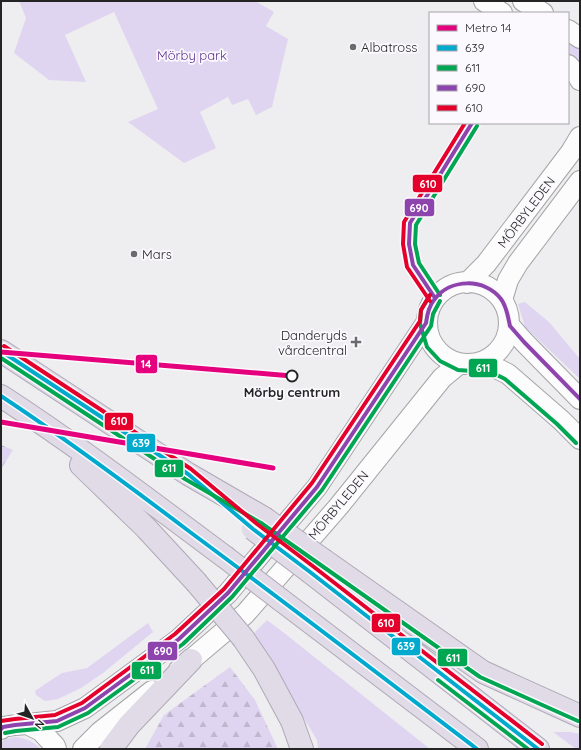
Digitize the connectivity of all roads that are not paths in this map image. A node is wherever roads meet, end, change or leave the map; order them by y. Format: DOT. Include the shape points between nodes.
graph roads {
  1 [pos="484,1"];
  2 [pos="523,1"];
  3 [pos="500,12"];
  4 [pos="542,12"];
  5 [pos="569,31"];
  6 [pos="580,38"];
  7 [pos="569,66"];
  8 [pos="580,80"];
  9 [pos="580,137"];
  10 [pos="580,181"];
  11 [pos="467,283"];
  12 [pos="502,300"];
  13 [pos="426,324"];
  14 [pos="510,326"];
  15 [pos="1,351"];
  16 [pos="484,362"];
  17 [pos="459,364"];
  18 [pos="1,396"];
  19 [pos="580,399"];
  20 [pos="25,411"];
  21 [pos="580,439"];
  22 [pos="318,566"];
  23 [pos="191,660"];
  24 [pos="580,716"];
  25 [pos="27,724"];
  26 [pos="1,729"];
  27 [pos="56,749"];
  28 [pos="83,749"];
  29 [pos="111,749"];
  30 [pos="302,749"];
  31 [pos="477,749"];
  32 [pos="538,749"];
  1 -- 3 [label="street"];
  2 -- 4 [label="street"];
  5 -- 6 [label="street"];
  7 -- 8 [label="street"];
  9 -- 11 [label="street, MÖRBYLEDEN" via="486,264"];
  10 -- 12 [label="street, MÖRBYLEDEN" via="518,263 508,280"];
  11 -- 12 [label="street" via="479,284 492,290"];
  11 -- 13 [label="street" via="453,285 435,298 427,312"];
  12 -- 14 [label="street"];
  13 -- 17 [label="street" via="432,344 444,357"];
  13 -- 25 [label="street" via="317,487 228,593 179,639 85,708 57,721"];
  14 -- 16 [label="street" via="505,339"];
  14 -- 19 [label="street"];
  15 -- 22 [label="highway, bridge" via="188,474"];
  16 -- 17 [label="street" via="472,365"];
  16 -- 21 [label="street" via="508,374"];
  17 -- 23 [label="street, MÖRBYLEDEN" via="442,378 339,506 245,614"];
  18 -- 20 [label="highway"];
  20 -- 30 [label="highway, bridge" via="146,528 196,582 242,638 264,669 292,721"];
  20 -- 31 [label="highway, bridge" via="225,557"];
  22 -- 24 [label="highway" via="484,672"];
  22 -- 32 [label="highway"];
  23 -- 28 [label="street, MÖRBYLEDEN" via="100,732"];
  23 -- 29 [label="highway" via="129,725"];
  25 -- 26 [label="street"];
  25 -- 27 [label="street" via="41,731"];
}
